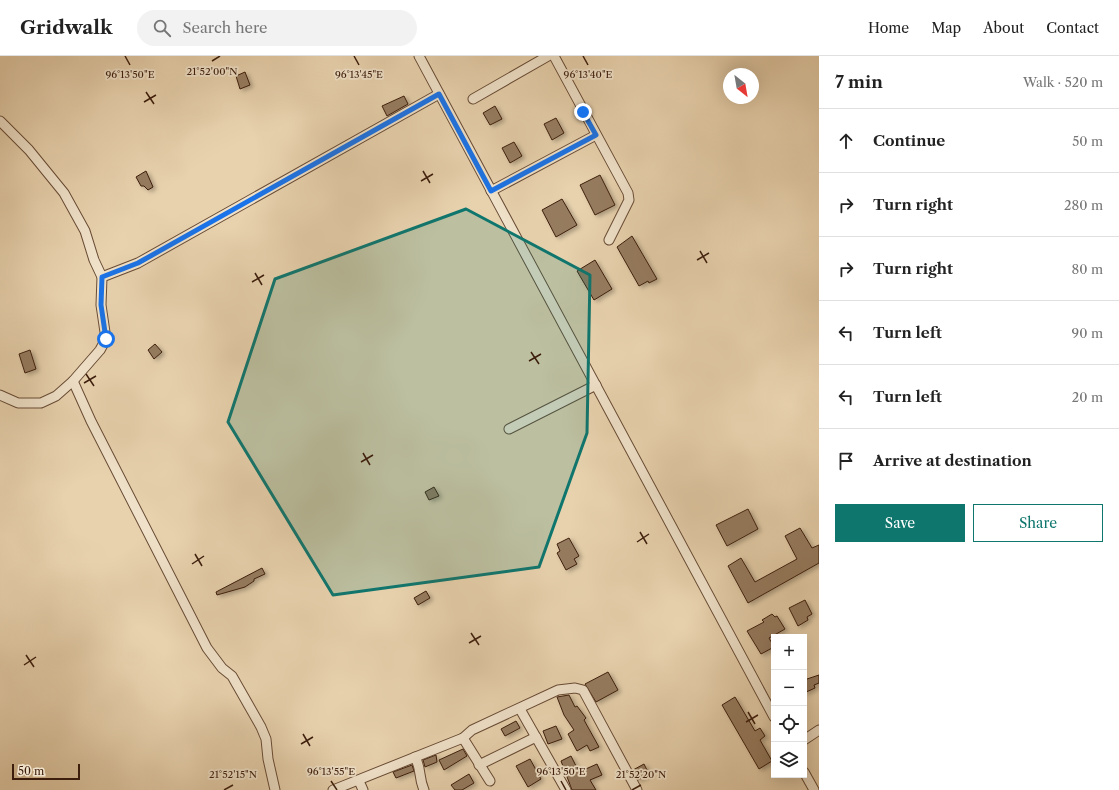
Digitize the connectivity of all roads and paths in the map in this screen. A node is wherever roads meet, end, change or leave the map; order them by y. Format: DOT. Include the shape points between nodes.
graph roads {
  1 [pos="419,56"];
  2 [pos="548,56"];
  3 [pos="554,56"];
  4 [pos="439,94"];
  5 [pos="474,99"];
  6 [pos="0,121"];
  7 [pos="596,135"];
  8 [pos="491,191"];
  9 [pos="609,240"];
  10 [pos="102,277"];
  11 [pos="73,381"];
  12 [pos="596,385"];
  13 [pos="0,395"];
  14 [pos="509,429"];
  15 [pos="520,709"];
  16 [pos="771,711"];
  17 [pos="819,730"];
  18 [pos="536,737"];
  19 [pos="463,738"];
  20 [pos="807,738"];
  21 [pos="415,756"];
  22 [pos="479,765"];
  23 [pos="807,777"];
  24 [pos="359,781"];
  25 [pos="490,781"];
  26 [pos="276,790"];
  27 [pos="333,790"];
  28 [pos="363,790"];
  29 [pos="424,790"];
  30 [pos="566,790"];
  31 [pos="637,790"];
  32 [pos="814,790"];
  1 -- 4 [label="street"];
  2 -- 5 [label="street"];
  3 -- 7 [label="street"];
  4 -- 8 [label="street"];
  4 -- 10 [label="street" via="138,263"];
  6 -- 10 [label="street" via="29,150 64,193 85,231"];
  7 -- 8 [label="street"];
  7 -- 9 [label="street" via="628,193 629,200"];
  8 -- 12 [label="street"];
  10 -- 11 [label="street" via="101,305 106,339 100,350"];
  11 -- 13 [label="street" via="56,396 41,404 18,404"];
  11 -- 26 [label="street" via="207,648 222,668 232,676 266,739"];
  12 -- 14 [label="street"];
  12 -- 16 [label="street"];
  15 -- 18 [label="street"];
  15 -- 19 [label="street" via="472,730"];
  15 -- 31 [label="street" via="558,690 583,690"];
  17 -- 20 [label="street"];
  18 -- 22 [label="street"];
  18 -- 30 [label="street"];
  19 -- 21 [label="street"];
  19 -- 22 [label="street"];
  21 -- 24 [label="street"];
  21 -- 29 [label="street" via="420,766 419,779"];
  22 -- 25 [label="street"];
  23 -- 32 [label="street"];
  24 -- 27 [label="street"];
  24 -- 28 [label="street"];
}
